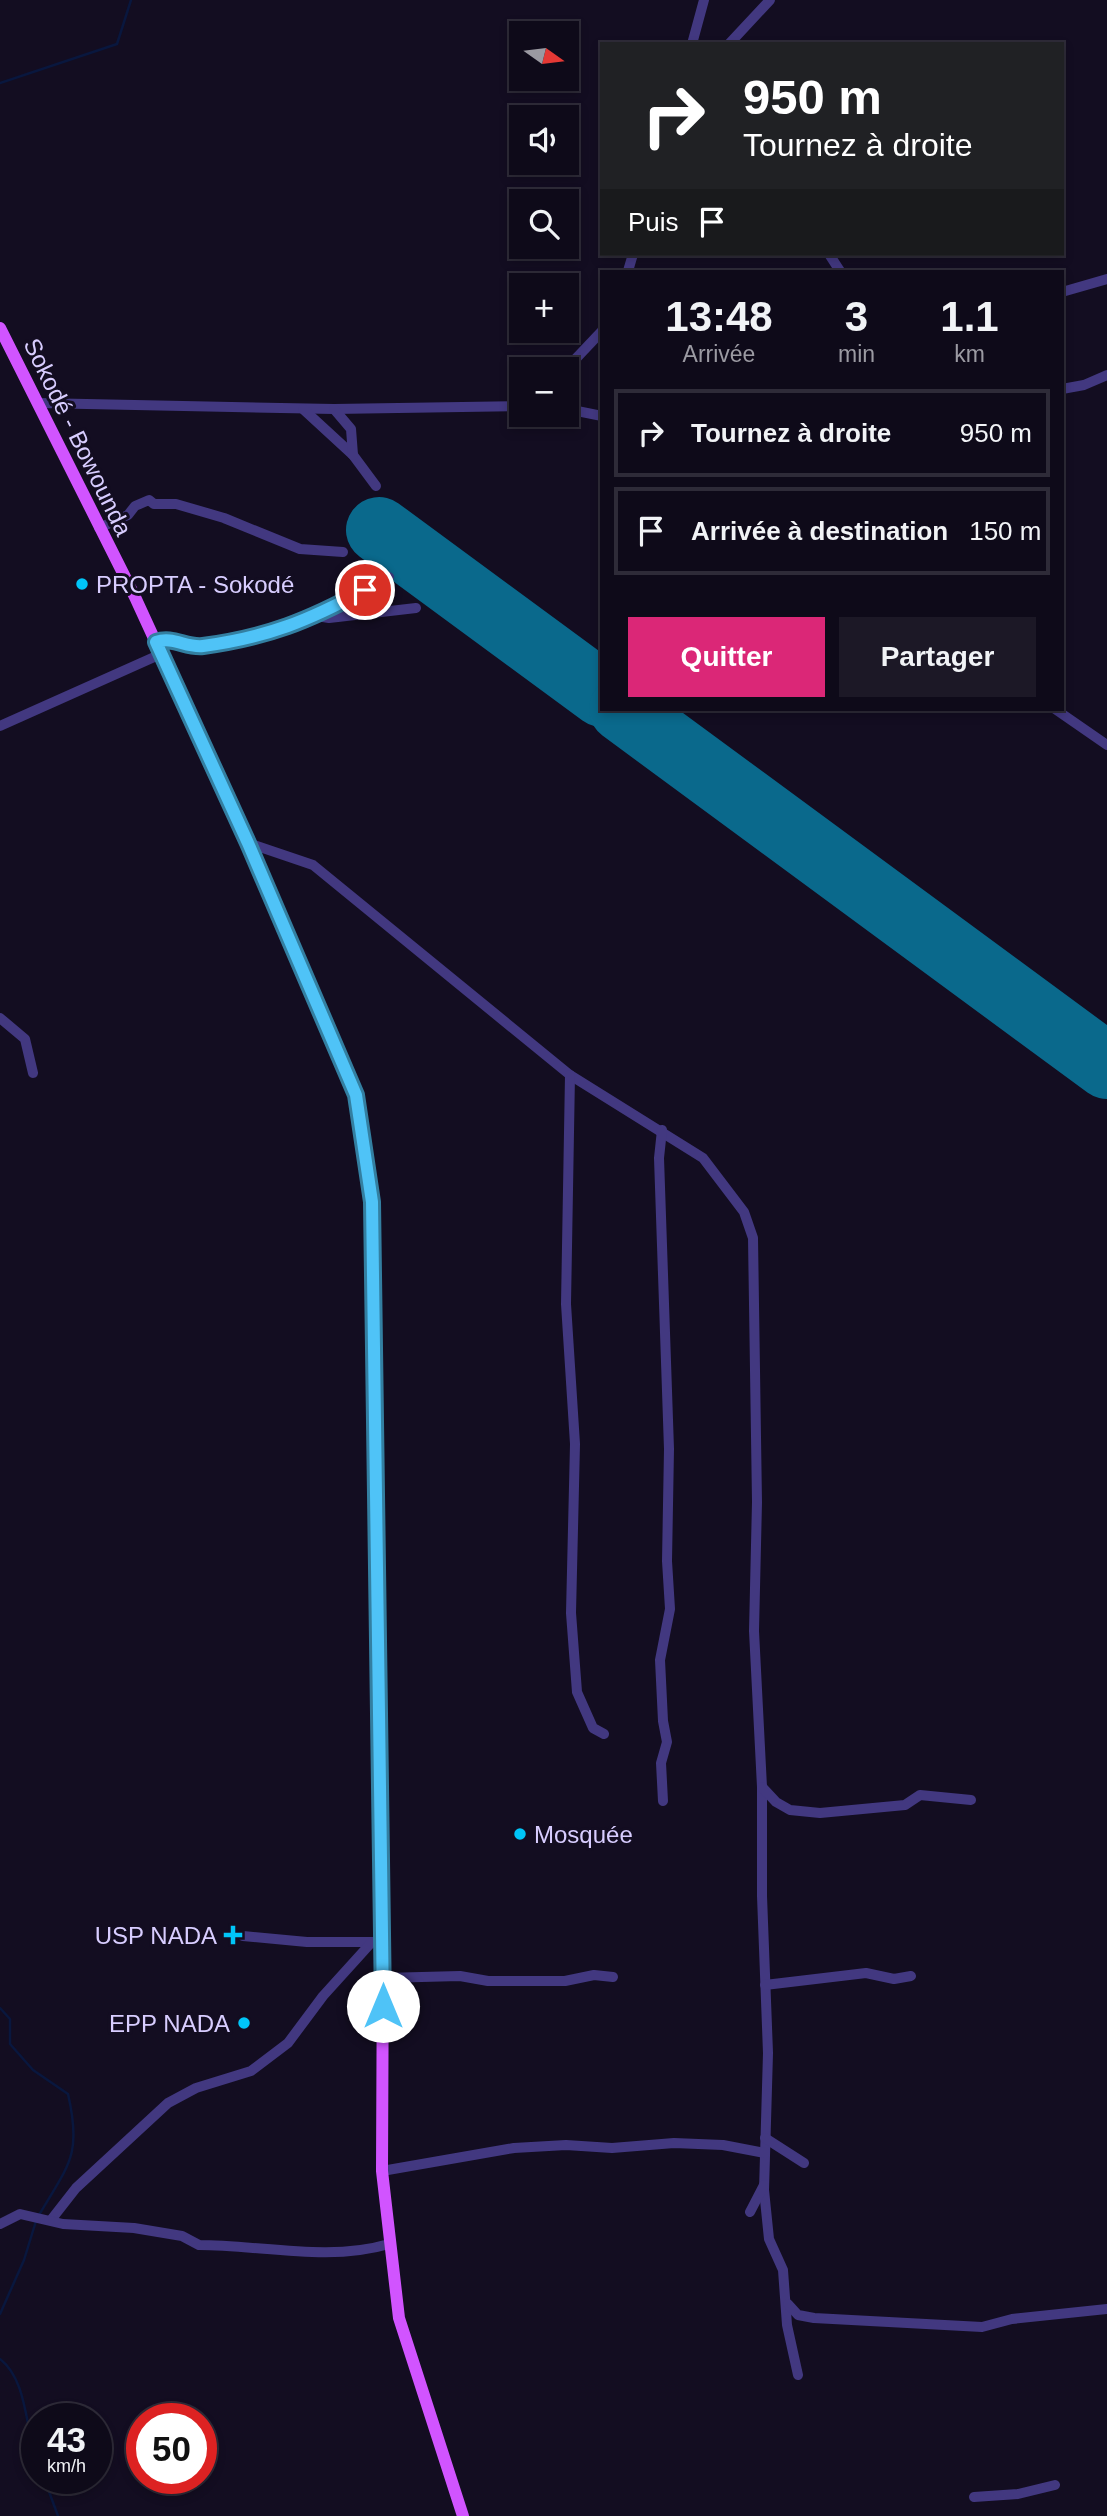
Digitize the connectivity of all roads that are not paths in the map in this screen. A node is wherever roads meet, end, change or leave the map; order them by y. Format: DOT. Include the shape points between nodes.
graph roads {
  1 [pos="704,0"];
  2 [pos="770,0"];
  3 [pos="693,42"];
  4 [pos="731,42"];
  5 [pos="1107,279"];
  6 [pos="1064,291"];
  7 [pos="0,328"];
  8 [pos="600,333"];
  9 [pos="577,357"];
  10 [pos="1107,375"];
  11 [pos="1064,389"];
  12 [pos="38,404"];
  13 [pos="509,406"];
  14 [pos="303,409"];
  15 [pos="334,409"];
  16 [pos="579,411"];
  17 [pos="600,416"];
  18 [pos="353,455"];
  19 [pos="376,486"];
  20 [pos="99,528"];
  21 [pos="343,552"];
  22 [pos="389,577"];
  23 [pos="416,608"];
  24 [pos="317,616"];
  25 [pos="159,648"];
  26 [pos="1058,711"];
  27 [pos="0,726"];
  28 [pos="1107,745"];
  29 [pos="248,843"];
  30 [pos="0,1018"];
  31 [pos="33,1073"];
  32 [pos="570,1075"];
  33 [pos="662,1130"];
  34 [pos="604,1734"];
  35 [pos="762,1787"];
  36 [pos="971,1800"];
  37 [pos="663,1801"];
  38 [pos="243,1936"];
  39 [pos="377,1941"];
  40 [pos="911,1976"];
  41 [pos="612,1977"];
  42 [pos="383,1978"];
  43 [pos="765,1985"];
  44 [pos="765,2138"];
  45 [pos="750,2153"];
  46 [pos="765,2158"];
  47 [pos="804,2163"];
  48 [pos="382,2171"];
  49 [pos="764,2185"];
  50 [pos="750,2212"];
  51 [pos="51,2220"];
  52 [pos="0,2224"];
  53 [pos="389,2244"];
  54 [pos="785,2296"];
  55 [pos="1107,2309"];
  56 [pos="798,2375"];
  57 [pos="1055,2485"];
  58 [pos="975,2497"];
  59 [pos="463,2516"];
  1 -- 3 [label="street"];
  2 -- 4 [label="street"];
  5 -- 6 [label="street"];
  7 -- 12 [label="main road, Sokodé - Bowounda"];
  8 -- 9 [label="street"];
  10 -- 11 [label="street"];
  12 -- 14 [label="street"];
  12 -- 20 [label="main road, Sokodé - Bowounda"];
  13 -- 15 [label="street"];
  14 -- 15 [label="street"];
  14 -- 18 [label="street"];
  15 -- 18 [label="street" via="351,429"];
  16 -- 17 [label="street"];
  18 -- 19 [label="street"];
  20 -- 21 [label="street" via="149,500 154,505 176,504 224,518 300,549"];
  20 -- 25 [label="main road, Sokodé - Bowounda"];
  22 -- 24 [label="street"];
  23 -- 24 [label="street"];
  24 -- 25 [label="street" via="200,647 164,639"];
  25 -- 27 [label="street"];
  25 -- 29 [label="main road, Sokodé - Bowounda"];
  26 -- 28 [label="street"];
  29 -- 32 [label="street" via="313,865"];
  29 -- 39 [label="main road, Sokodé - Bowounda" via="356,1095 372,1202"];
  30 -- 31 [label="street" via="25,1039"];
  32 -- 33 [label="street"];
  32 -- 34 [label="street" via="566,1304 575,1444 571,1613 577,1692 593,1728"];
  33 -- 35 [label="street" via="704,1158 744,1212 753,1238 754,1631"];
  33 -- 37 [label="street" via="670,1609 660,1660 667,1742 661,1763"];
  35 -- 36 [label="street" via="790,1810 820,1812 905,1805 920,1795"];
  35 -- 43 [label="street"];
  38 -- 39 [label="street"];
  39 -- 42 [label="main road, Sokodé - Bowounda"];
  39 -- 51 [label="street" via="323,1996 288,2043 251,2071 196,2088 168,2103 76,2188"];
  40 -- 43 [label="street" via="894,1979 866,1973"];
  41 -- 42 [label="street" via="594,1975 565,1981"];
  42 -- 48 [label="main road, Sokodé - Bowounda"];
  43 -- 44 [label="street"];
  44 -- 46 [label="street"];
  44 -- 47 [label="street"];
  45 -- 46 [label="street"];
  46 -- 48 [label="street" via="723,2145 566,2145 514,2148"];
  46 -- 49 [label="street"];
  48 -- 53 [label="main road, Sokodé - Bowounda"];
  49 -- 50 [label="street"];
  49 -- 54 [label="street" via="769,2239 783,2270"];
  51 -- 52 [label="street" via="20,2214"];
  51 -- 53 [label="street" via="182,2236 198,2245 317,2252 370,2250"];
  53 -- 59 [label="main road, Sokodé - Bowounda" via="399,2318"];
  54 -- 55 [label="street" via="798,2315 814,2318 982,2327 1012,2319"];
  54 -- 56 [label="street"];
  57 -- 58 [label="street"];
}
